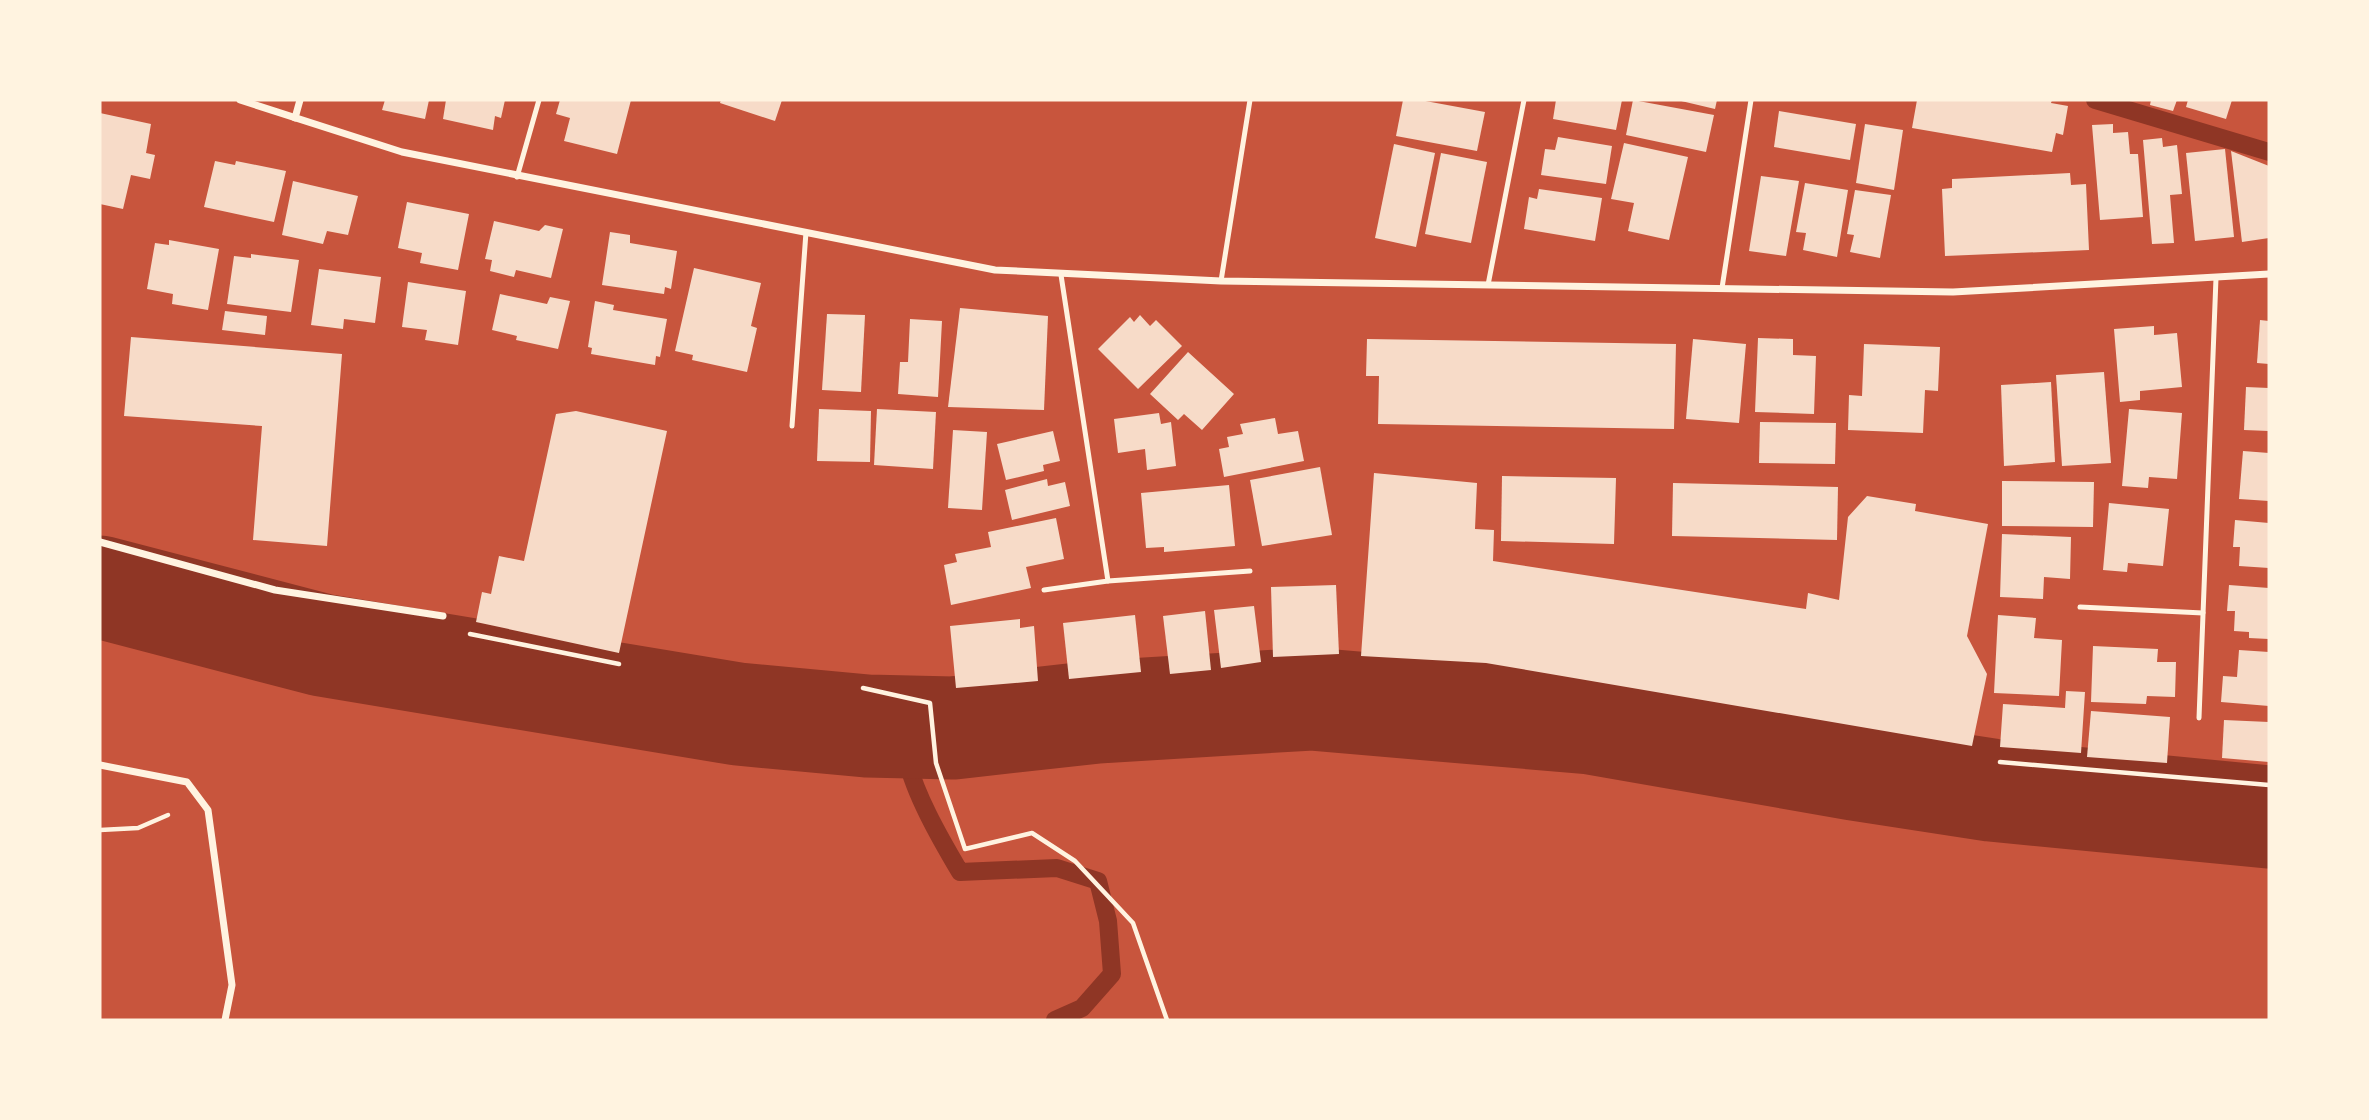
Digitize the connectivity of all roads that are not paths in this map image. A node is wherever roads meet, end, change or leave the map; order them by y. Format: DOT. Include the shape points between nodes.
graph roads {
  1 [pos="240,100"];
  2 [pos="300,100"];
  3 [pos="539,100"];
  4 [pos="1250,100"];
  5 [pos="1524,100"];
  6 [pos="1751,100"];
  7 [pos="295,118"];
  8 [pos="517,177"];
  9 [pos="806,232"];
  10 [pos="2269,274"];
  11 [pos="1061,275"];
  12 [pos="2216,278"];
  13 [pos="1221,281"];
  14 [pos="1488,285"];
  15 [pos="1722,288"];
  16 [pos="792,426"];
  17 [pos="100,542"];
  18 [pos="1250,571"];
  19 [pos="1108,581"];
  20 [pos="1044,590"];
  21 [pos="2080,607"];
  22 [pos="2203,613"];
  23 [pos="443,616"];
  24 [pos="2199,718"];
  25 [pos="100,765"];
  26 [pos="225,1020"];
  1 -- 7 [label="street"];
  2 -- 7 [label="street"];
  3 -- 8 [label="lane"];
  4 -- 13 [label="lane"];
  5 -- 14 [label="lane"];
  6 -- 15 [label="lane"];
  7 -- 8 [label="street" via="402,152"];
  8 -- 9 [label="street"];
  9 -- 11 [label="street" via="995,270"];
  9 -- 16 [label="lane"];
  10 -- 12 [label="street"];
  11 -- 13 [label="street"];
  11 -- 19 [label="lane"];
  12 -- 15 [label="street" via="1953,292"];
  12 -- 22 [label="lane"];
  13 -- 14 [label="street"];
  14 -- 15 [label="street"];
  17 -- 23 [label="street" via="275,590"];
  18 -- 19 [label="lane"];
  19 -- 20 [label="lane"];
  21 -- 22 [label="lane"];
  22 -- 24 [label="lane"];
  25 -- 26 [label="street" via="187,782 208,810 232,985"];
}
